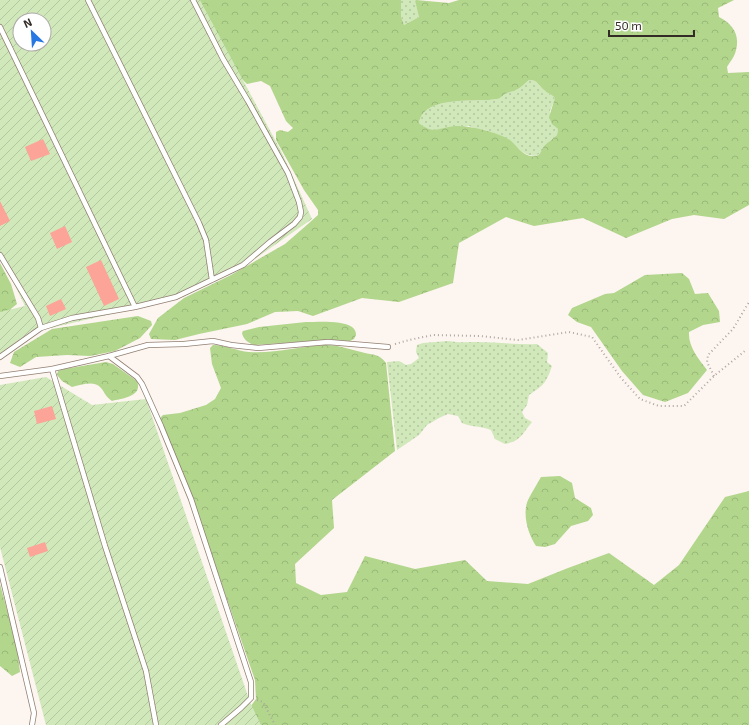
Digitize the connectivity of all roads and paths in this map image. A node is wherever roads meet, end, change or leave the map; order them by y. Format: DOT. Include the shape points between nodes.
graph roads {
  1 [pos="88,0"];
  2 [pos="193,0"];
  3 [pos="0,27"];
  4 [pos="0,255"];
  5 [pos="212,280"];
  6 [pos="749,302"];
  7 [pos="135,308"];
  8 [pos="41,328"];
  9 [pos="388,347"];
  10 [pos="746,350"];
  11 [pos="109,356"];
  12 [pos="0,357"];
  13 [pos="52,369"];
  14 [pos="0,376"];
  15 [pos="714,376"];
  16 [pos="0,567"];
  17 [pos="251,698"];
  18 [pos="32,725"];
  19 [pos="156,725"];
  20 [pos="221,725"];
  21 [pos="275,725"];
  1 -- 5 [label="lane" via="199,223 206,240"];
  2 -- 5 [label="lane" via="223,59 288,173 301,212 300,218 294,224 242,265"];
  3 -- 7 [label="lane"];
  4 -- 8 [label="lane" via="38,318"];
  5 -- 7 [label="lane" via="176,297"];
  6 -- 15 [label="path" via="733,329 708,355 707,362"];
  7 -- 8 [label="lane" via="72,318"];
  8 -- 12 [label="lane"];
  9 -- 11 [label="lane" via="328,342 258,348 213,341 148,345"];
  9 -- 15 [label="path" via="433,335 518,340 569,332 592,337 621,378 640,399 659,406 684,406"];
  10 -- 15 [label="path"];
  11 -- 13 [label="lane"];
  11 -- 17 [label="lane" via="137,377 142,384 164,433 191,499 249,674"];
  13 -- 14 [label="lane"];
  13 -- 19 [label="lane" via="146,671"];
  16 -- 18 [label="lane" via="34,713"];
  17 -- 20 [label="lane"];
  17 -- 21 [label="path" via="263,702"];
}
